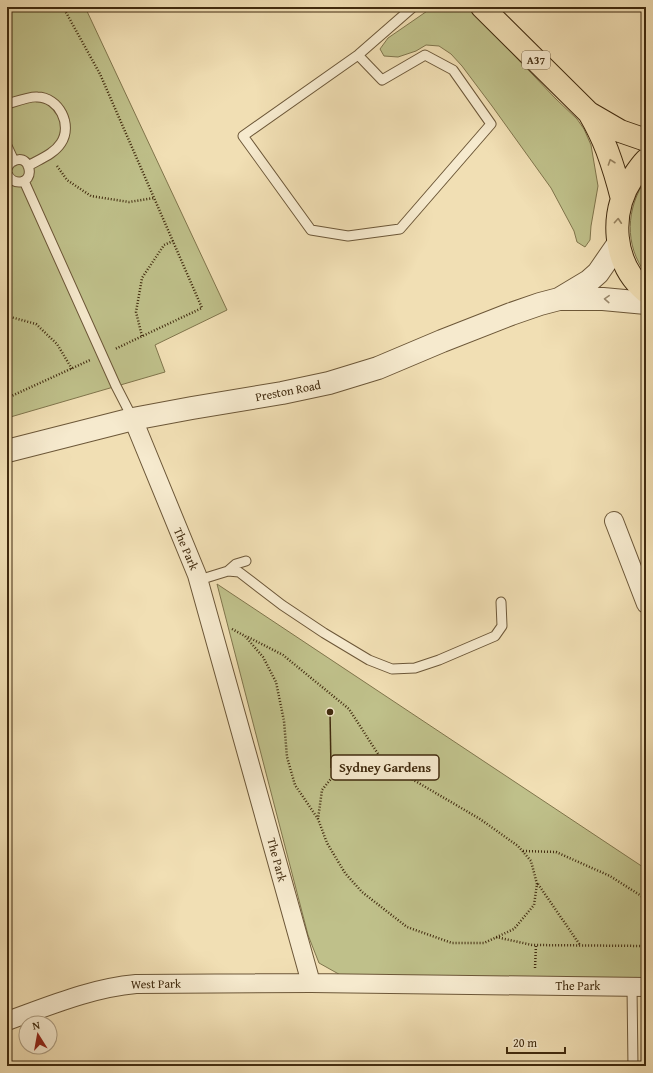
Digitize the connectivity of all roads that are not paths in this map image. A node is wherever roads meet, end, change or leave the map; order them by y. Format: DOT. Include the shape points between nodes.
graph roads {
  1 [pos="413,7"];
  2 [pos="482,7"];
  3 [pos="358,55"];
  4 [pos="7,104"];
  5 [pos="589,113"];
  6 [pos="646,140"];
  7 [pos="7,146"];
  8 [pos="646,160"];
  9 [pos="14,161"];
  10 [pos="28,166"];
  11 [pos="7,173"];
  12 [pos="24,181"];
  13 [pos="622,199"];
  14 [pos="618,244"];
  15 [pos="646,292"];
  16 [pos="559,298"];
  17 [pos="646,303"];
  18 [pos="133,419"];
  19 [pos="7,451"];
  20 [pos="614,521"];
  21 [pos="246,561"];
  22 [pos="228,571"];
  23 [pos="199,580"];
  24 [pos="502,602"];
  25 [pos="646,604"];
  26 [pos="311,983"];
  27 [pos="639,987"];
  28 [pos="7,1021"];
  29 [pos="633,1066"];
  1 -- 3 [label="lane"];
  2 -- 5 [label="highway, A37"];
  3 -- 3 [label="lane" via="243,136 311,230 348,236 400,229 491,124 453,70 425,55 382,80"];
  4 -- 10 [label="lane" via="37,96 55,104 62,112 65,122 62,141 48,155"];
  5 -- 6 [label="highway, A37" via="620,131"];
  13 -- 5 [label="highway, A37, one-way" via="607,150"];
  7 -- 9 [label="lane"];
  8 -- 13 [label="highway, A37" via="629,183"];
  9 -- 10 [label="lane" via="23,160"];
  9 -- 11 [label="lane" via="9,164"];
  10 -- 12 [label="lane" via="29,174"];
  11 -- 12 [label="lane" via="15,182"];
  12 -- 18 [label="lane"];
  14 -- 13 [label="highway, A37, one-way" via="617,219"];
  14 -- 15 [label="highway, A37" via="628,271"];
  14 -- 16 [label="street, Preston Road" via="590,281"];
  17 -- 16 [label="street, Preston Road, one-way"];
  16 -- 18 [label="street, Preston Road" via="511,314 378,368 329,383"];
  18 -- 19 [label="street, Preston Road"];
  18 -- 23 [label="street, The Park"];
  20 -- 25 [label="street"];
  21 -- 22 [label="lane" via="236,564"];
  22 -- 23 [label="lane"];
  22 -- 24 [label="lane" via="239,572 324,633 369,660 392,669 415,668 495,636 502,626"];
  23 -- 26 [label="street, The Park"];
  26 -- 27 [label="street, The Park"];
  26 -- 28 [label="street, West Park" via="118,986 91,992"];
  27 -- 29 [label="lane"];
}
